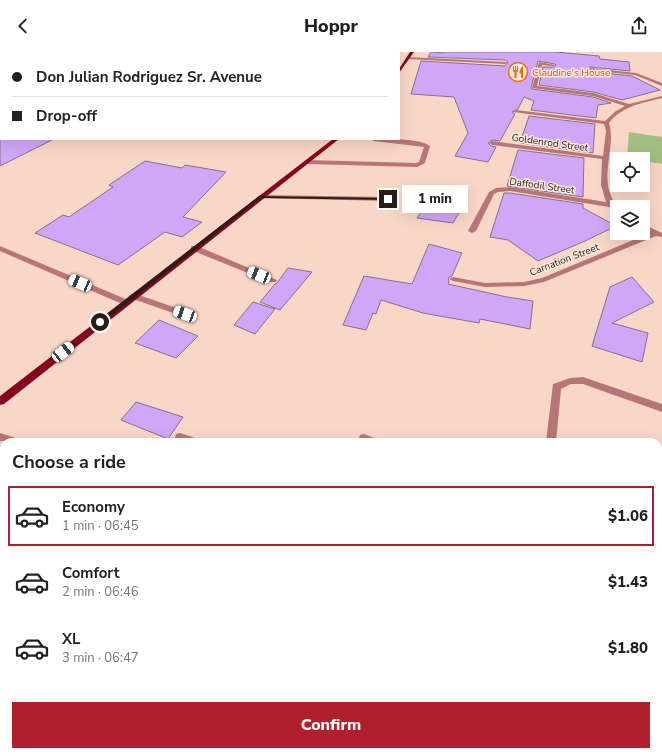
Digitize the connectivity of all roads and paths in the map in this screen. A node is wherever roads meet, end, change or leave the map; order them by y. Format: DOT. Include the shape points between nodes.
graph roads {
  1 [pos="412,52"];
  2 [pos="408,58"];
  3 [pos="505,63"];
  4 [pos="554,65"];
  5 [pos="590,69"];
  6 [pos="400,70"];
  7 [pos="662,84"];
  8 [pos="662,97"];
  9 [pos="628,105"];
  10 [pos="516,112"];
  11 [pos="606,123"];
  12 [pos="335,140"];
  13 [pos="384,140"];
  14 [pos="492,143"];
  15 [pos="605,158"];
  16 [pos="307,162"];
  17 [pos="260,197"];
  18 [pos="388,199"];
  19 [pos="610,205"];
  20 [pos="650,230"];
  21 [pos="472,231"];
  22 [pos="659,235"];
  23 [pos="0,248"];
  24 [pos="194,248"];
  25 [pos="453,279"];
  26 [pos="273,280"];
  27 [pos="133,296"];
  28 [pos="125,302"];
  29 [pos="185,314"];
  30 [pos="0,400"];
  31 [pos="662,408"];
  32 [pos="551,438"];
  1 -- 2 [label="main road"];
  2 -- 3 [label="street"];
  2 -- 6 [label="main road"];
  4 -- 9 [label="street" via="540,63 534,87 590,93"];
  5 -- 7 [label="street" via="636,74"];
  8 -- 9 [label="street"];
  9 -- 11 [label="street" via="620,108"];
  10 -- 11 [label="street"];
  11 -- 15 [label="street" via="609,131"];
  12 -- 16 [label="main road"];
  13 -- 16 [label="street" via="424,144 427,146 422,163 417,165"];
  14 -- 15 [label="street, Goldenrod Street"];
  15 -- 19 [label="street" via="604,188"];
  16 -- 17 [label="main road"];
  17 -- 18 [label="street"];
  17 -- 24 [label="main road"];
  19 -- 21 [label="street, Daffodil Street" via="503,189 491,193"];
  20 -- 22 [label="street"];
  22 -- 25 [label="street, Carnation Street" via="544,280 524,284 485,285"];
  23 -- 28 [label="street"];
  24 -- 26 [label="street"];
  24 -- 27 [label="main road"];
  27 -- 28 [label="main road"];
  27 -- 29 [label="street"];
  28 -- 30 [label="main road"];
  31 -- 32 [label="street" via="584,380 570,381 556,387"];
}
